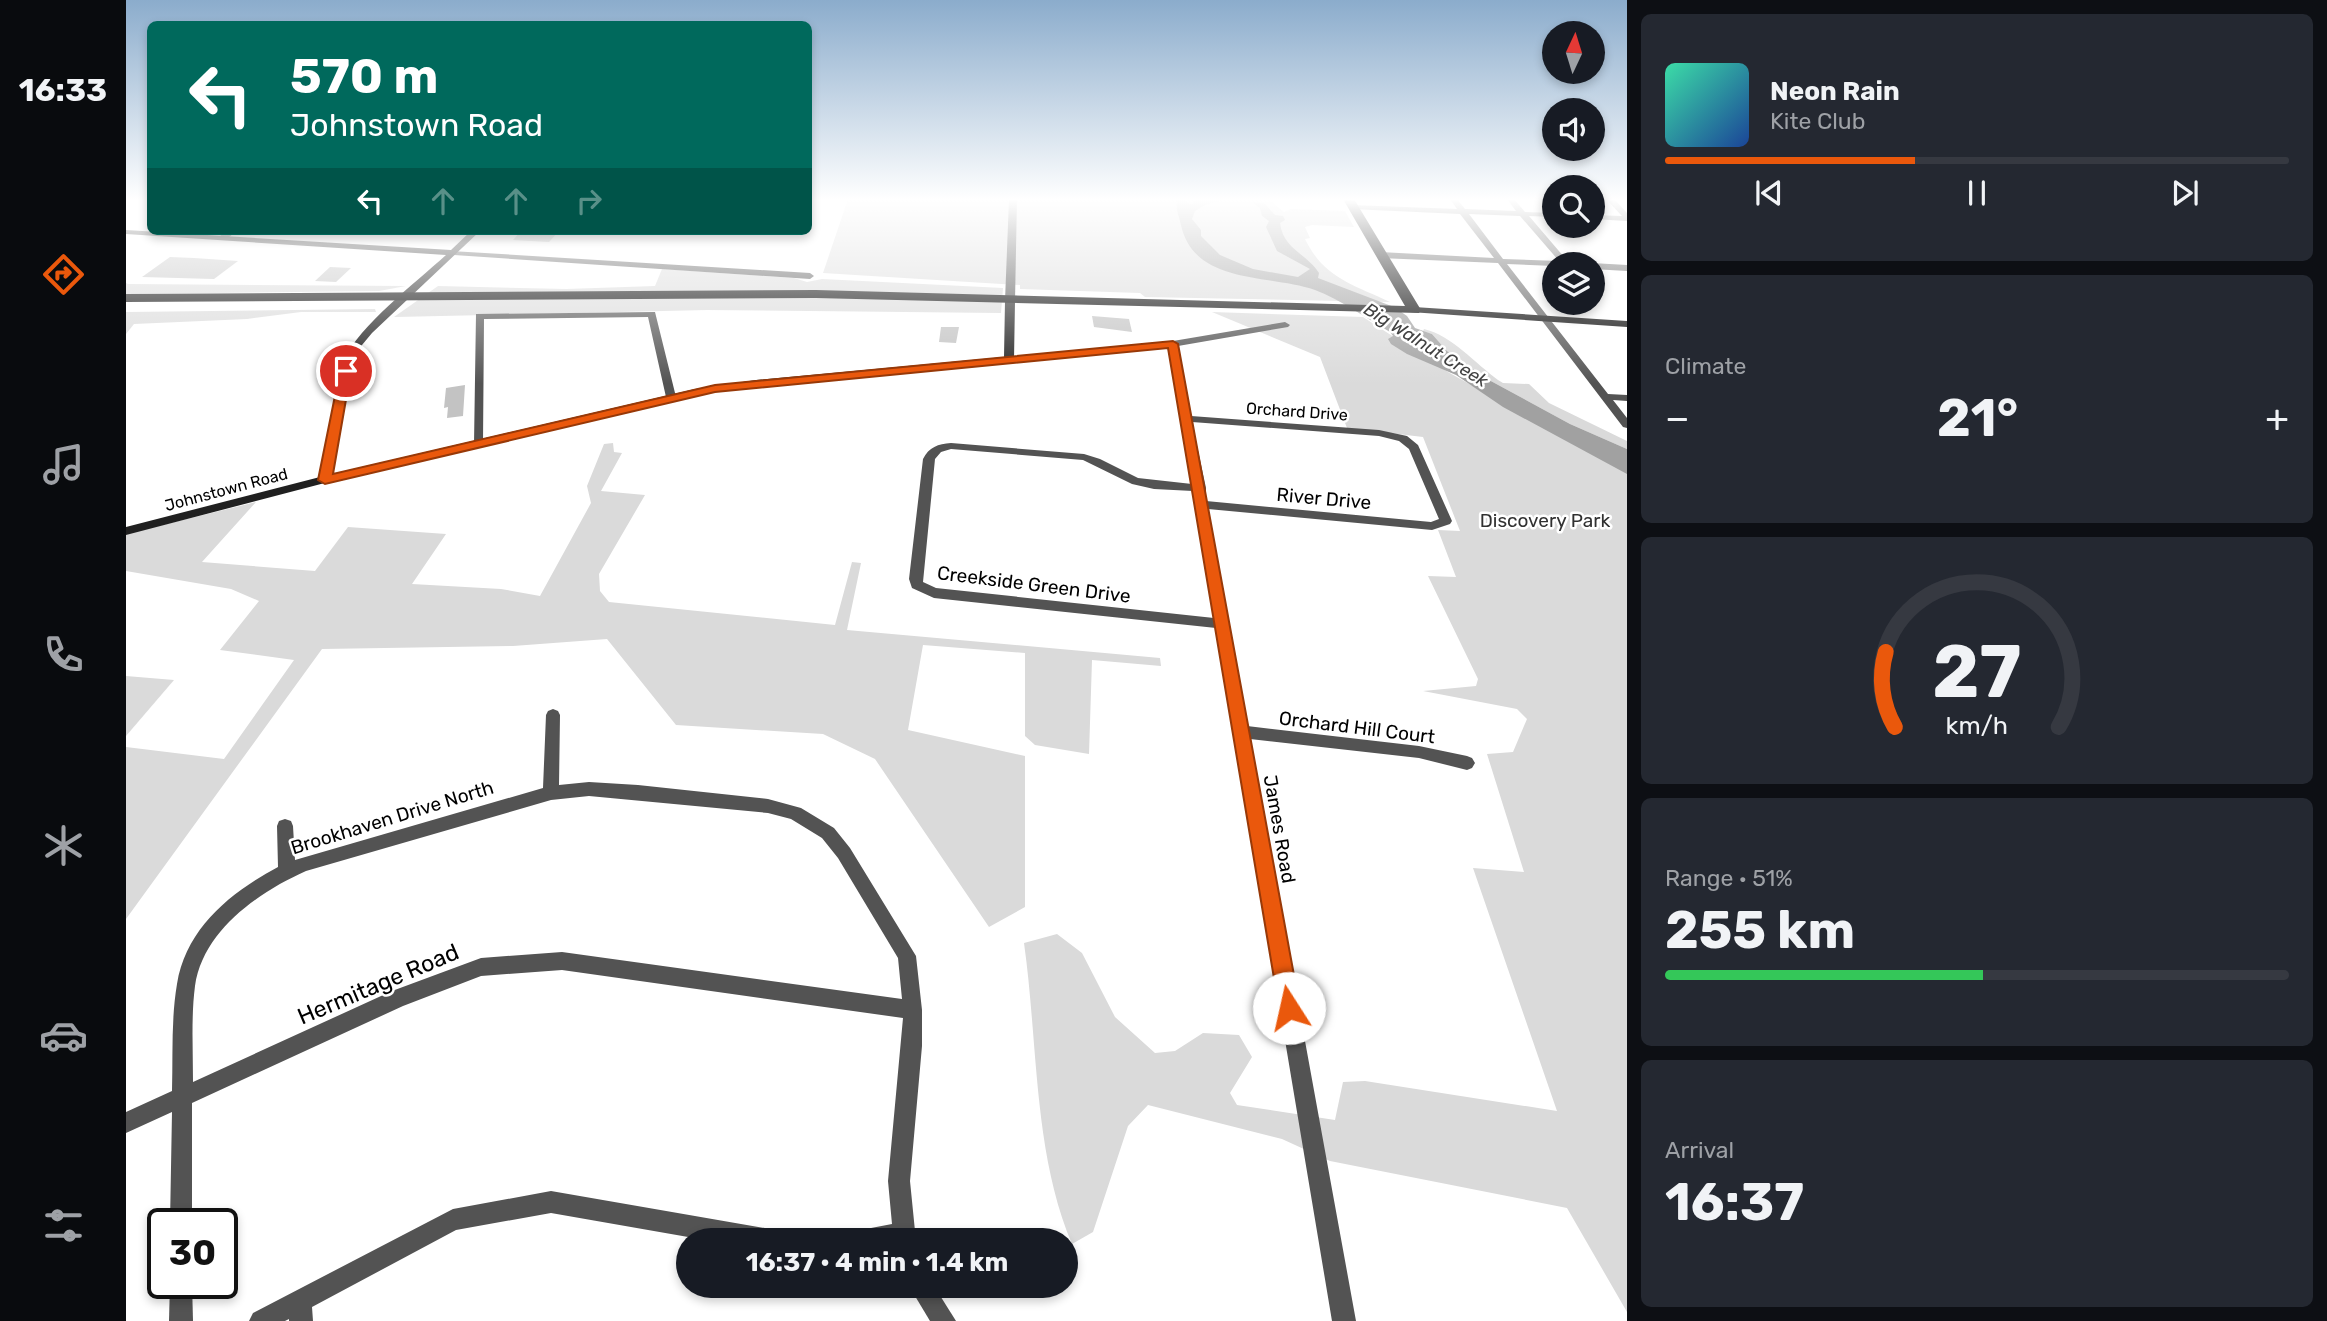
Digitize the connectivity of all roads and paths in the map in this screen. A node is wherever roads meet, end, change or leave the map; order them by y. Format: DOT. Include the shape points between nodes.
graph roads {
  1 [pos="446,261"];
  2 [pos="572,261"];
  3 [pos="1011,261"];
  4 [pos="1383,261"];
  5 [pos="1494,261"];
  6 [pos="1501,261"];
  7 [pos="1542,263"];
  8 [pos="1605,267"];
  9 [pos="1627,268"];
  10 [pos="810,276"];
  11 [pos="126,298"];
  12 [pos="406,299"];
  13 [pos="1010,301"];
  14 [pos="126,306"];
  15 [pos="1410,310"];
  16 [pos="1547,320"];
  17 [pos="1627,324"];
  18 [pos="1285,325"];
  19 [pos="1173,344"];
  20 [pos="1009,359"];
  21 [pos="671,397"];
  22 [pos="1606,397"];
  23 [pos="1627,398"];
  24 [pos="1188,419"];
  25 [pos="1627,425"];
  26 [pos="478,442"];
  27 [pos="325,480"];
  28 [pos="1200,488"];
  29 [pos="1203,505"];
  30 [pos="1442,524"];
  31 [pos="126,531"];
  32 [pos="1223,624"];
  33 [pos="554,715"];
  34 [pos="1242,732"];
  35 [pos="1467,763"];
  36 [pos="551,793"];
  37 [pos="285,826"];
  38 [pos="287,870"];
  39 [pos="913,1010"];
  40 [pos="182,1097"];
  41 [pos="126,1123"];
  42 [pos="181,1208"];
  43 [pos="701,1228"];
  44 [pos="903,1228"];
  45 [pos="928,1298"];
  46 [pos="181,1299"];
  47 [pos="301,1311"];
  48 [pos="181,1321"];
  49 [pos="261,1321"];
  50 [pos="944,1321"];
  51 [pos="1344,1321"];
  1 -- 12 [label="main road"];
  2 -- 10 [label="street"];
  3 -- 13 [label="street"];
  4 -- 15 [label="highway"];
  5 -- 6 [label="street"];
  6 -- 7 [label="street"];
  6 -- 16 [label="street"];
  8 -- 9 [label="street"];
  11 -- 12 [label="highway"];
  12 -- 13 [label="highway"];
  12 -- 14 [label="highway"];
  12 -- 27 [label="main road" via="369,331 347,362"];
  13 -- 15 [label="highway"];
  13 -- 20 [label="main road"];
  15 -- 16 [label="main road"];
  16 -- 17 [label="main road"];
  16 -- 22 [label="street"];
  18 -- 19 [label="street, Johnstown Road"];
  19 -- 20 [label="street, Johnstown Road"];
  19 -- 24 [label="street, James Road"];
  20 -- 21 [label="main road, Johnstown Road" via="756,383"];
  21 -- 26 [label="main road, Johnstown Road"];
  21 -- 26 [label="street" via="652,314 479,316"];
  22 -- 23 [label="street"];
  22 -- 25 [label="street"];
  24 -- 28 [label="street, James Road"];
  24 -- 30 [label="street, Orchard Drive" via="1403,438 1414,447 1446,516"];
  26 -- 27 [label="main road, Johnstown Road"];
  27 -- 31 [label="main road, Johnstown Road"];
  28 -- 29 [label="street, James Road"];
  28 -- 32 [label="street, Creekside Green Drive" via="1138,481 1084,457 944,446 933,451 929,460 915,579 917,585 934,593"];
  29 -- 30 [label="street, River Drive"];
  29 -- 32 [label="street, James Road"];
  32 -- 34 [label="street, James Road"];
  33 -- 36 [label="street"];
  34 -- 35 [label="street, Orchard Hill Court" via="1419,752"];
  34 -- 51 [label="street, James Road"];
  36 -- 38 [label="street, Brookhaven Drive North"];
  36 -- 39 [label="street, Brookhaven Drive North" via="589,789 768,806 813,822 844,853 907,956"];
  37 -- 38 [label="street, Brookhaven Drive North"];
  38 -- 40 [label="street" via="234,905 203,941 186,982"];
  39 -- 40 [label="street, Hermitage Road" via="562,961 481,967 399,998"];
  39 -- 44 [label="street" via="899,1181"];
  40 -- 41 [label="street, Hermitage Road"];
  40 -- 42 [label="street"];
  43 -- 47 [label="street" via="551,1202 453,1220"];
  45 -- 50 [label="street"];
  46 -- 48 [label="street"];
  47 -- 49 [label="street"];
}
